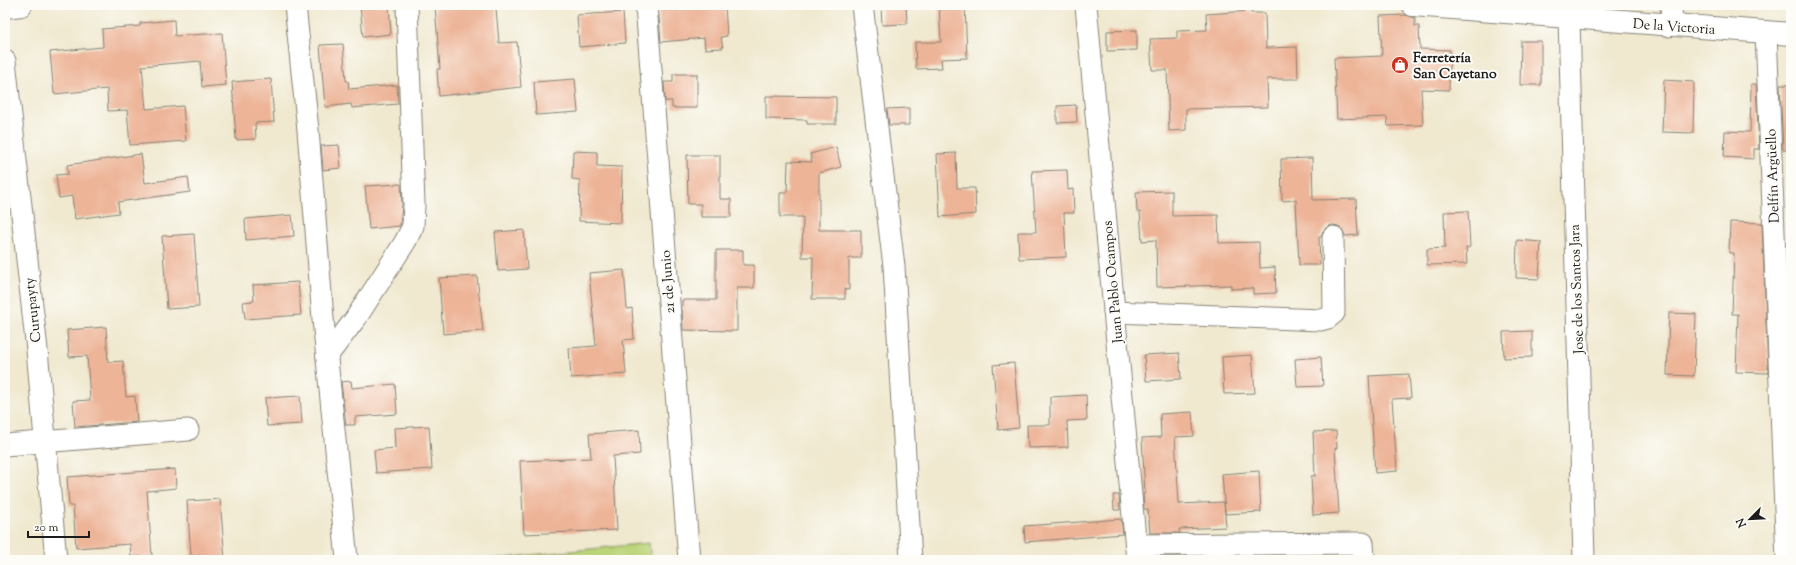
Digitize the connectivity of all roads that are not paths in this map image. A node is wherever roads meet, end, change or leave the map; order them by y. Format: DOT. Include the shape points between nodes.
graph roads {
  1 [pos="20,5"];
  2 [pos="295,5"];
  3 [pos="407,5"];
  4 [pos="646,5"];
  5 [pos="862,5"];
  6 [pos="1086,5"];
  7 [pos="1413,5"];
  8 [pos="1448,6"];
  9 [pos="5,7"];
  10 [pos="1671,15"];
  11 [pos="1569,18"];
  12 [pos="1766,32"];
  13 [pos="1791,34"];
  14 [pos="5,61"];
  15 [pos="1333,237"];
  16 [pos="1114,312"];
  17 [pos="1785,352"];
  18 [pos="327,356"];
  19 [pos="188,430"];
  20 [pos="45,441"];
  21 [pos="5,445"];
  22 [pos="1136,552"];
  23 [pos="56,560"];
  24 [pos="347,560"];
  25 [pos="689,560"];
  26 [pos="911,560"];
  27 [pos="1364,560"];
  28 [pos="1584,560"];
  29 [pos="1787,560"];
  1 -- 9 [label="main road"];
  2 -- 18 [label="street"];
  3 -- 18 [label="street" via="413,226 385,275"];
  4 -- 25 [label="street, 21 de Junio"];
  5 -- 26 [label="street" via="894,266"];
  6 -- 16 [label="street, Juan Pablo Ocampos"];
  7 -- 8 [label="main road, De la Victoria"];
  8 -- 11 [label="main road, De la Victoria"];
  10 -- 11 [label="main road, De la Victoria"];
  10 -- 12 [label="main road, De la Victoria"];
  11 -- 28 [label="street, Jose de los Santos Jara"];
  12 -- 13 [label="main road, De la Victoria"];
  12 -- 17 [label="street, Delfín Argüello"];
  14 -- 20 [label="street, Curupayty"];
  15 -- 16 [label="street" via="1334,314 1328,318 1321,320"];
  16 -- 22 [label="street, Juan Pablo Ocampos"];
  17 -- 29 [label="street, Delfín Argüello"];
  18 -- 24 [label="street"];
  19 -- 20 [label="street"];
  20 -- 21 [label="street"];
  20 -- 23 [label="street, Curupayty"];
  22 -- 27 [label="street" via="1363,543"];
}
